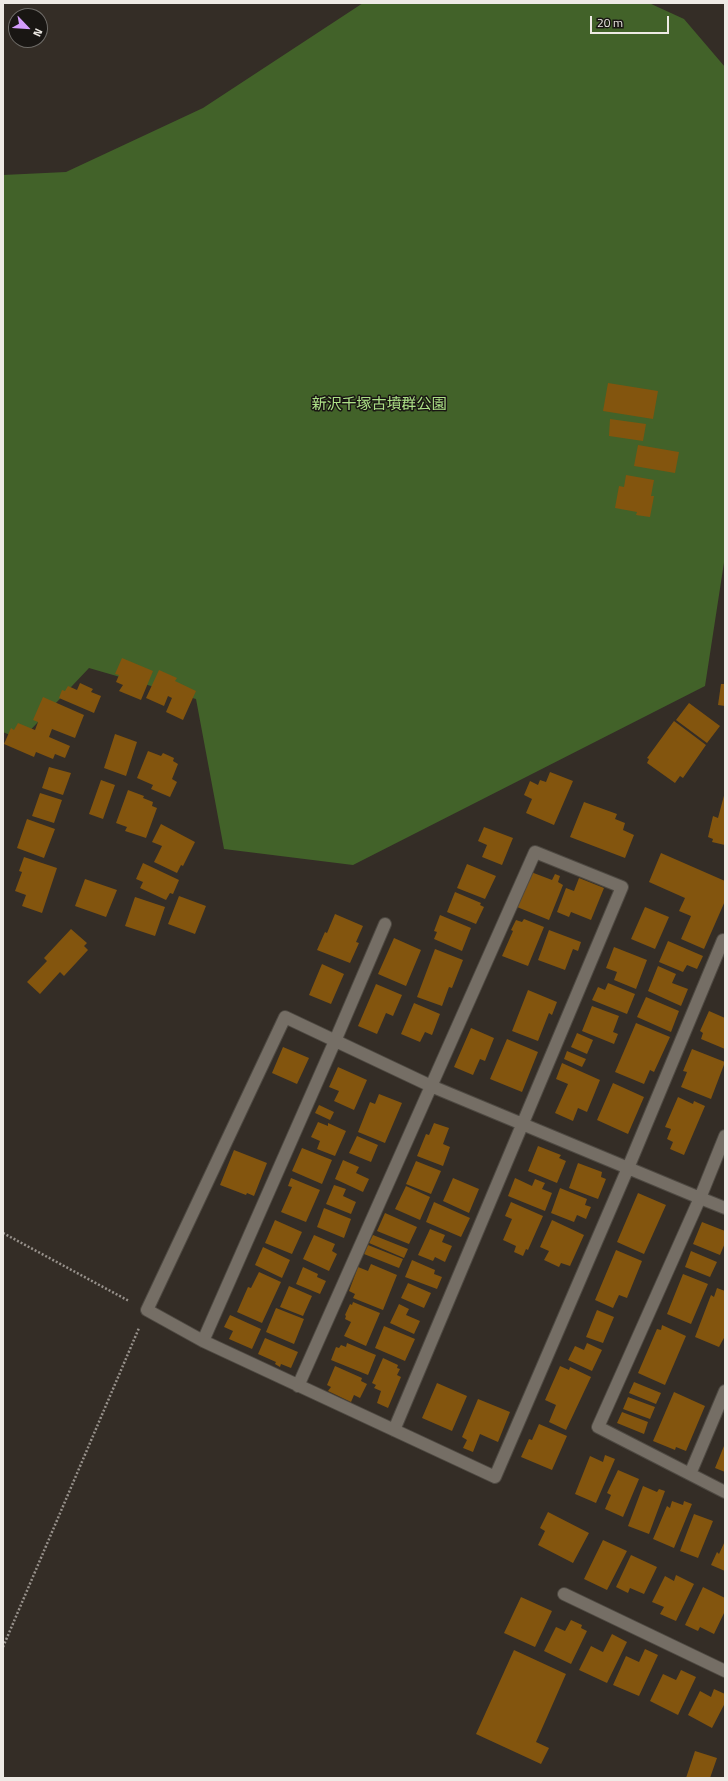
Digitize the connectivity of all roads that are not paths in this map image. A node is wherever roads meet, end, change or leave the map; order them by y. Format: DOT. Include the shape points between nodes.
graph roads {
  1 [pos="385,924"];
  2 [pos="723,940"];
  3 [pos="335,1041"];
  4 [pos="431,1086"];
  5 [pos="523,1124"];
  6 [pos="725,1136"];
  7 [pos="628,1168"];
  8 [pos="700,1198"];
  9 [pos="725,1208"];
  10 [pos="203,1341"];
  11 [pos="298,1386"];
  12 [pos="725,1391"];
  13 [pos="394,1430"];
  14 [pos="690,1474"];
  15 [pos="725,1492"];
  16 [pos="564,1594"];
  17 [pos="725,1671"];
  1 -- 3 [label="street"];
  2 -- 7 [label="street"];
  3 -- 4 [label="street"];
  3 -- 10 [label="street"];
  3 -- 10 [label="street" via="285,1017 147,1310"];
  4 -- 5 [label="street"];
  4 -- 5 [label="street" via="535,852 622,887"];
  4 -- 11 [label="street"];
  5 -- 7 [label="street"];
  5 -- 13 [label="street"];
  6 -- 8 [label="street"];
  7 -- 8 [label="street"];
  7 -- 13 [label="street" via="495,1478"];
  8 -- 9 [label="street"];
  8 -- 14 [label="street" via="598,1427"];
  10 -- 11 [label="street"];
  11 -- 13 [label="street"];
  12 -- 14 [label="street"];
  14 -- 15 [label="street"];
  16 -- 17 [label="street"];
}
